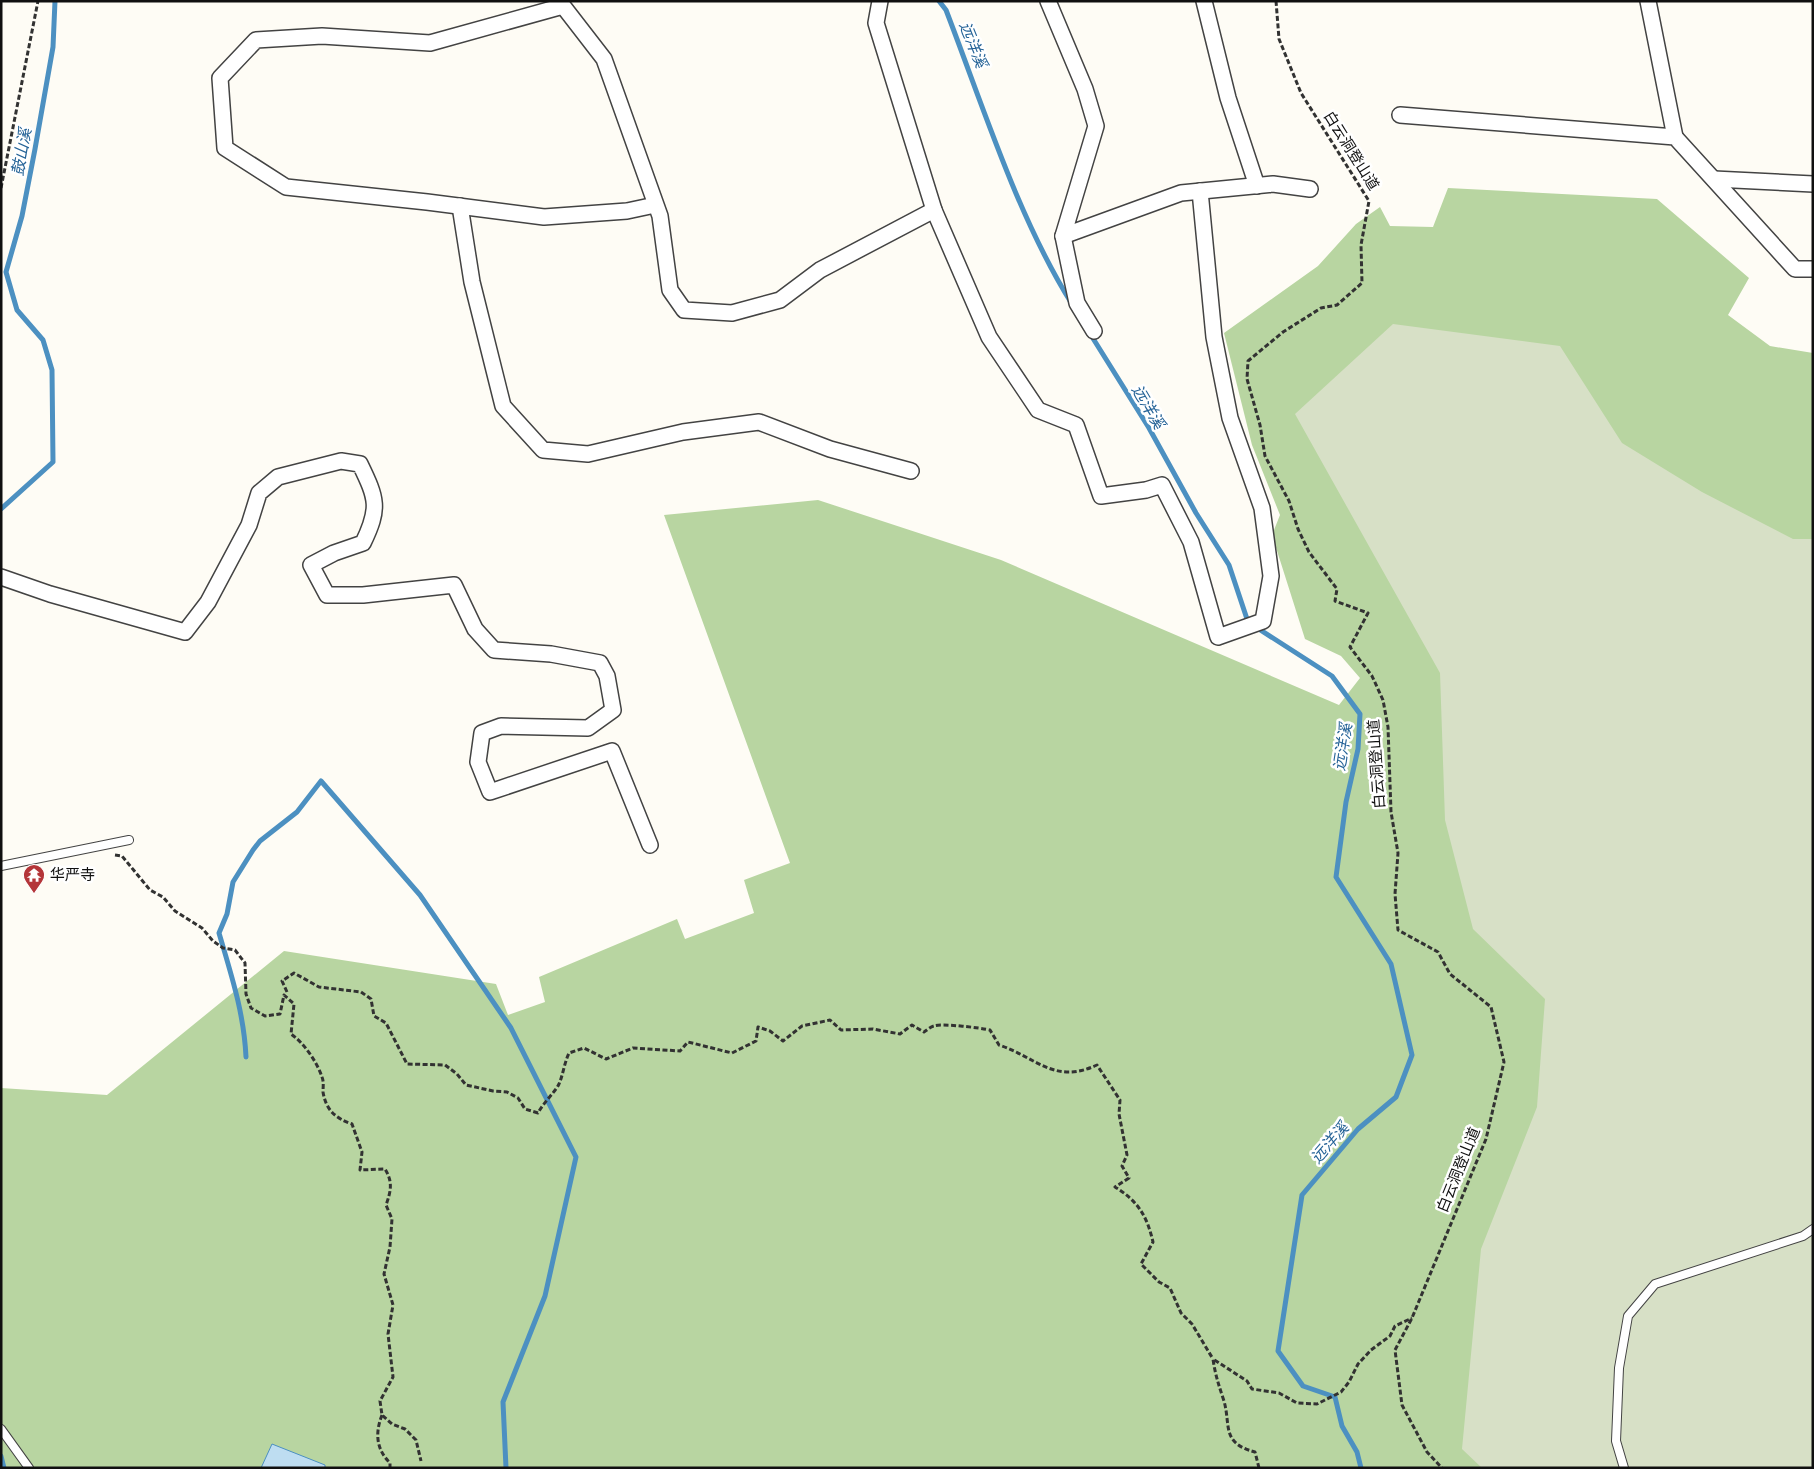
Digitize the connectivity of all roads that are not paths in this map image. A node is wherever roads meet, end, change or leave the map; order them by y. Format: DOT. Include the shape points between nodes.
graph roads {
  1 [pos="880,1"];
  2 [pos="1048,1"];
  3 [pos="1204,1"];
  4 [pos="1648,1"];
  5 [pos="1400,116"];
  6 [pos="1675,137"];
  7 [pos="1714,179"];
  8 [pos="1813,184"];
  9 [pos="1257,186"];
  10 [pos="1310,189"];
  11 [pos="1200,191"];
  12 [pos="656,205"];
  13 [pos="460,206"];
  14 [pos="934,210"];
  15 [pos="1063,236"];
  16 [pos="1813,269"];
  17 [pos="1094,331"];
  18 [pos="911,471"];
  19 [pos="1,578"];
  20 [pos="129,840"];
  21 [pos="650,845"];
  22 [pos="1,866"];
  23 [pos="1813,1229"];
  24 [pos="1,1429"];
  25 [pos="29,1468"];
  26 [pos="1624,1468"];
  1 -- 14 [label="street" via="876,24"];
  2 -- 15 [label="street" via="1085,89 1096,126"];
  3 -- 9 [label="street" via="1228,98"];
  4 -- 6 [label="street"];
  5 -- 6 [label="street"];
  6 -- 7 [label="street"];
  7 -- 8 [label="street"];
  7 -- 16 [label="street" via="1795,268"];
  9 -- 10 [label="street" via="1273,184"];
  9 -- 11 [label="street"];
  11 -- 14 [label="street" via="1214,337 1230,418 1262,508 1271,576 1263,622 1218,637 1191,542 1162,485 1102,496 1076,425 1038,410 988,337"];
  11 -- 15 [label="street" via="1181,193"];
  12 -- 13 [label="street" via="627,212 544,217"];
  12 -- 13 [label="street" via="604,59 563,6 430,43 322,36 256,40 220,78 225,148 286,187"];
  12 -- 14 [label="street" via="670,290 684,310 732,313 780,300 820,270"];
  13 -- 18 [label="street" via="472,282 503,406 543,450 588,454 684,432 759,422 830,449"];
  15 -- 17 [label="street" via="1077,303"];
  19 -- 21 [label="street" via="185,632 213,594 249,525 259,493 278,477 341,461 360,464 374,494 373,522 363,544 334,553 311,565 328,595 363,595 454,585 475,629 494,650 600,662 607,676 613,710 588,728 500,726 482,733 478,762 490,792 612,750"];
  20 -- 22 [label="lane"];
  23 -- 26 [label="lane" via="1803,1236 1654,1284 1628,1316 1619,1368 1616,1441"];
  24 -- 25 [label="lane"];
}
